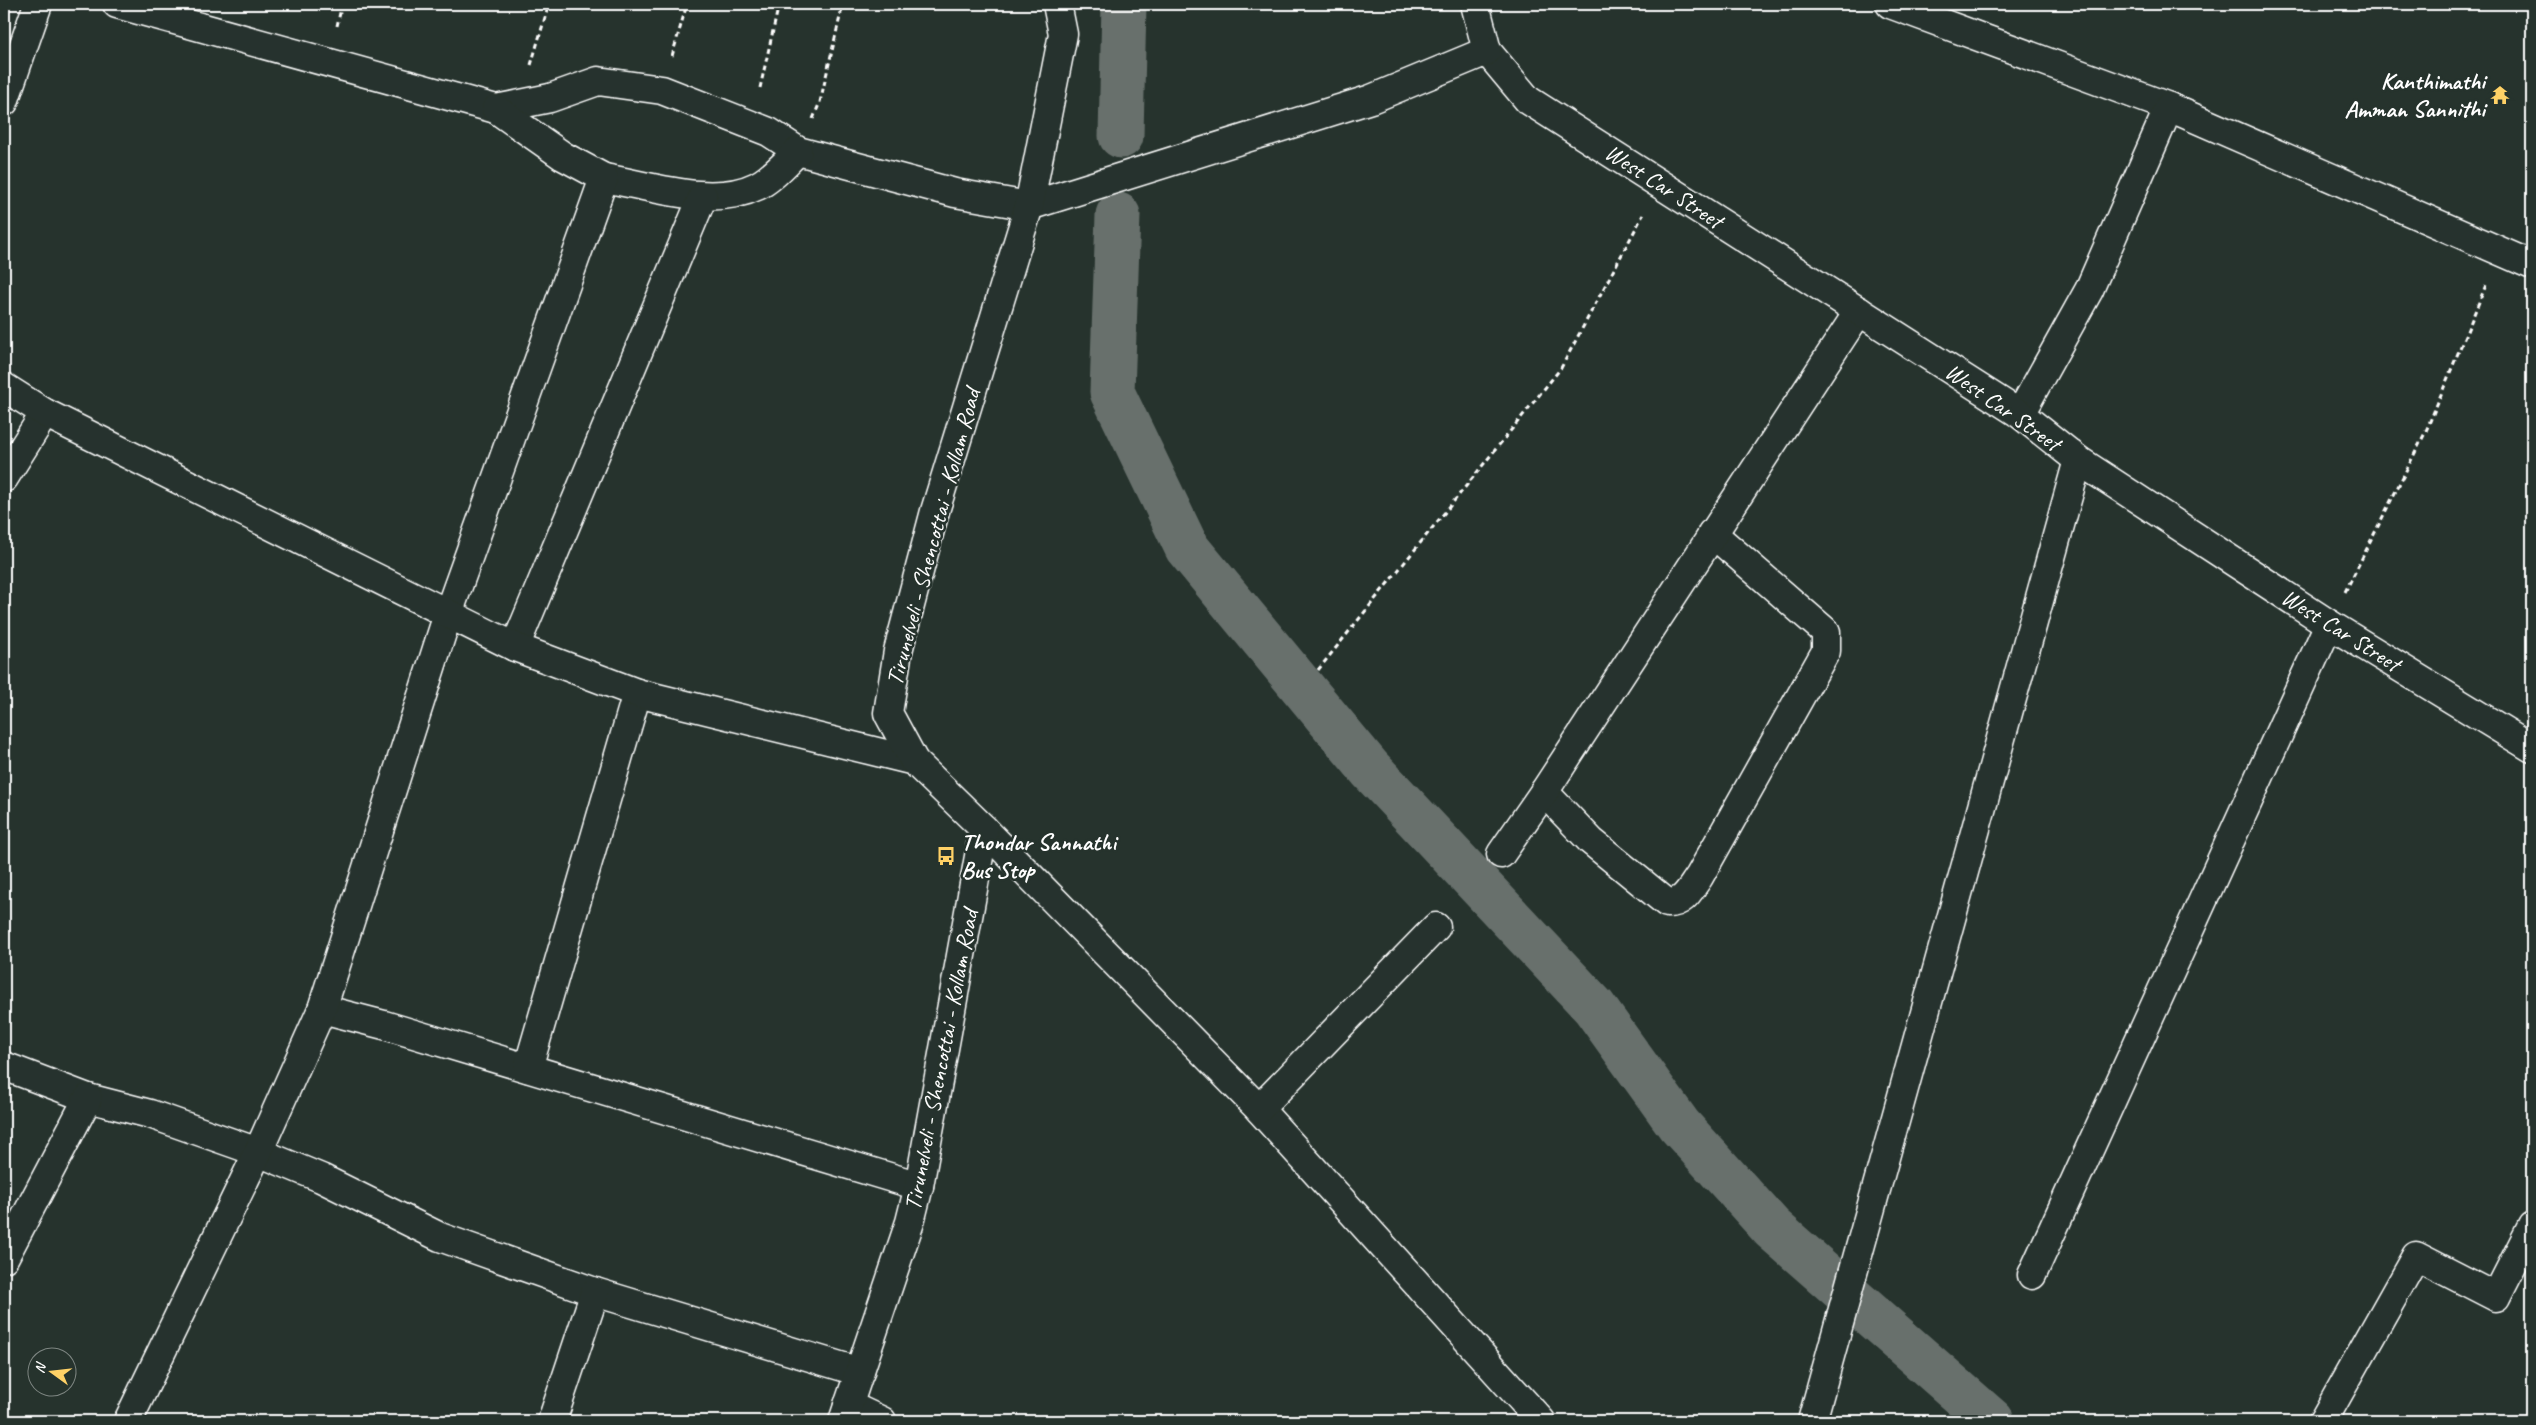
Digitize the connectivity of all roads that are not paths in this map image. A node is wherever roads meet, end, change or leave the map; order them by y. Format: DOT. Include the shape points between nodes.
graph roads {
  1 [pos="38,4"];
  2 [pos="117,4"];
  3 [pos="1056,4"];
  4 [pos="1475,4"];
  5 [pos="1890,4"];
  6 [pos="1487,51"];
  7 [pos="4,102"];
  8 [pos="508,106"];
  9 [pos="2169,107"];
  10 [pos="798,151"];
  11 [pos="604,178"];
  12 [pos="703,196"];
  13 [pos="1029,206"];
  14 [pos="2532,265"];
  15 [pos="1858,311"];
  16 [pos="4,388"];
  17 [pos="45,413"];
  18 [pos="2020,414"];
  19 [pos="2078,460"];
  20 [pos="4,478"];
  21 [pos="1712,533"];
  22 [pos="448,614"];
  23 [pos="2329,624"];
  24 [pos="515,647"];
  25 [pos="636,693"];
  26 [pos="2532,748"];
  27 [pos="914,761"];
  28 [pos="1544,792"];
  29 [pos="984,829"];
  30 [pos="1501,854"];
  31 [pos="1436,927"];
  32 [pos="322,1009"];
  33 [pos="4,1066"];
  34 [pos="528,1068"];
  35 [pos="88,1098"];
  36 [pos="1259,1109"];
  37 [pos="258,1152"];
  38 [pos="919,1186"];
  39 [pos="2532,1226"];
  40 [pos="4,1258"];
  41 [pos="2032,1275"];
  42 [pos="596,1292"];
  43 [pos="860,1372"];
  44 [pos="845,1413"];
  45 [pos="128,1421"];
  46 [pos="552,1421"];
  47 [pos="882,1421"];
  48 [pos="1542,1421"];
  49 [pos="1812,1421"];
  50 [pos="2323,1421"];
  1 -- 7 [label="street"];
  2 -- 8 [label="street"];
  3 -- 13 [label="street, Tirunelveli - Shencottai - Kollam Road" via="1063,34"];
  4 -- 6 [label="street"];
  5 -- 9 [label="street"];
  6 -- 13 [label="street" via="1371,99"];
  6 -- 15 [label="street, West Car Street" via="1528,100"];
  8 -- 10 [label="street" via="550,98 598,81 662,90 769,132"];
  8 -- 11 [label="street" via="563,156"];
  9 -- 14 [label="street"];
  9 -- 18 [label="street" via="2089,290"];
  10 -- 12 [label="street" via="758,186 728,196"];
  10 -- 13 [label="street" via="955,193"];
  11 -- 12 [label="street"];
  11 -- 22 [label="street"];
  12 -- 24 [label="street"];
  13 -- 27 [label="street, Tirunelveli - Shencottai - Kollam Road" via="935,511 898,651 888,713"];
  15 -- 18 [label="street, West Car Street"];
  15 -- 21 [label="street"];
  16 -- 17 [label="street"];
  17 -- 20 [label="street"];
  17 -- 22 [label="street"];
  18 -- 19 [label="street, West Car Street"];
  19 -- 23 [label="street, West Car Street"];
  19 -- 49 [label="street"];
  21 -- 28 [label="street"];
  21 -- 28 [label="street" via="1826,632 1826,651 1699,877 1683,899 1667,902 1591,841"];
  22 -- 24 [label="street"];
  22 -- 32 [label="street"];
  23 -- 26 [label="street, West Car Street"];
  23 -- 41 [label="street"];
  24 -- 25 [label="street"];
  25 -- 27 [label="street"];
  25 -- 34 [label="street"];
  27 -- 29 [label="street, Tirunelveli - Shencottai - Kollam Road"];
  28 -- 30 [label="street"];
  29 -- 36 [label="street"];
  29 -- 38 [label="street, Tirunelveli - Shencottai - Kollam Road"];
  31 -- 36 [label="street"];
  32 -- 34 [label="street"];
  32 -- 37 [label="street"];
  33 -- 35 [label="street"];
  34 -- 38 [label="street"];
  35 -- 37 [label="street" via="150,1114"];
  35 -- 40 [label="street"];
  36 -- 48 [label="street"];
  37 -- 42 [label="street" via="321,1178 440,1237"];
  37 -- 45 [label="street"];
  38 -- 43 [label="street, Tirunelveli - Shencottai - Kollam Road"];
  39 -- 50 [label="street" via="2496,1297 2416,1256"];
  42 -- 43 [label="street"];
  42 -- 46 [label="street"];
  43 -- 44 [label="street, Tirunelveli - Shencottai - Kollam Road"];
  44 -- 47 [label="street"];
}
